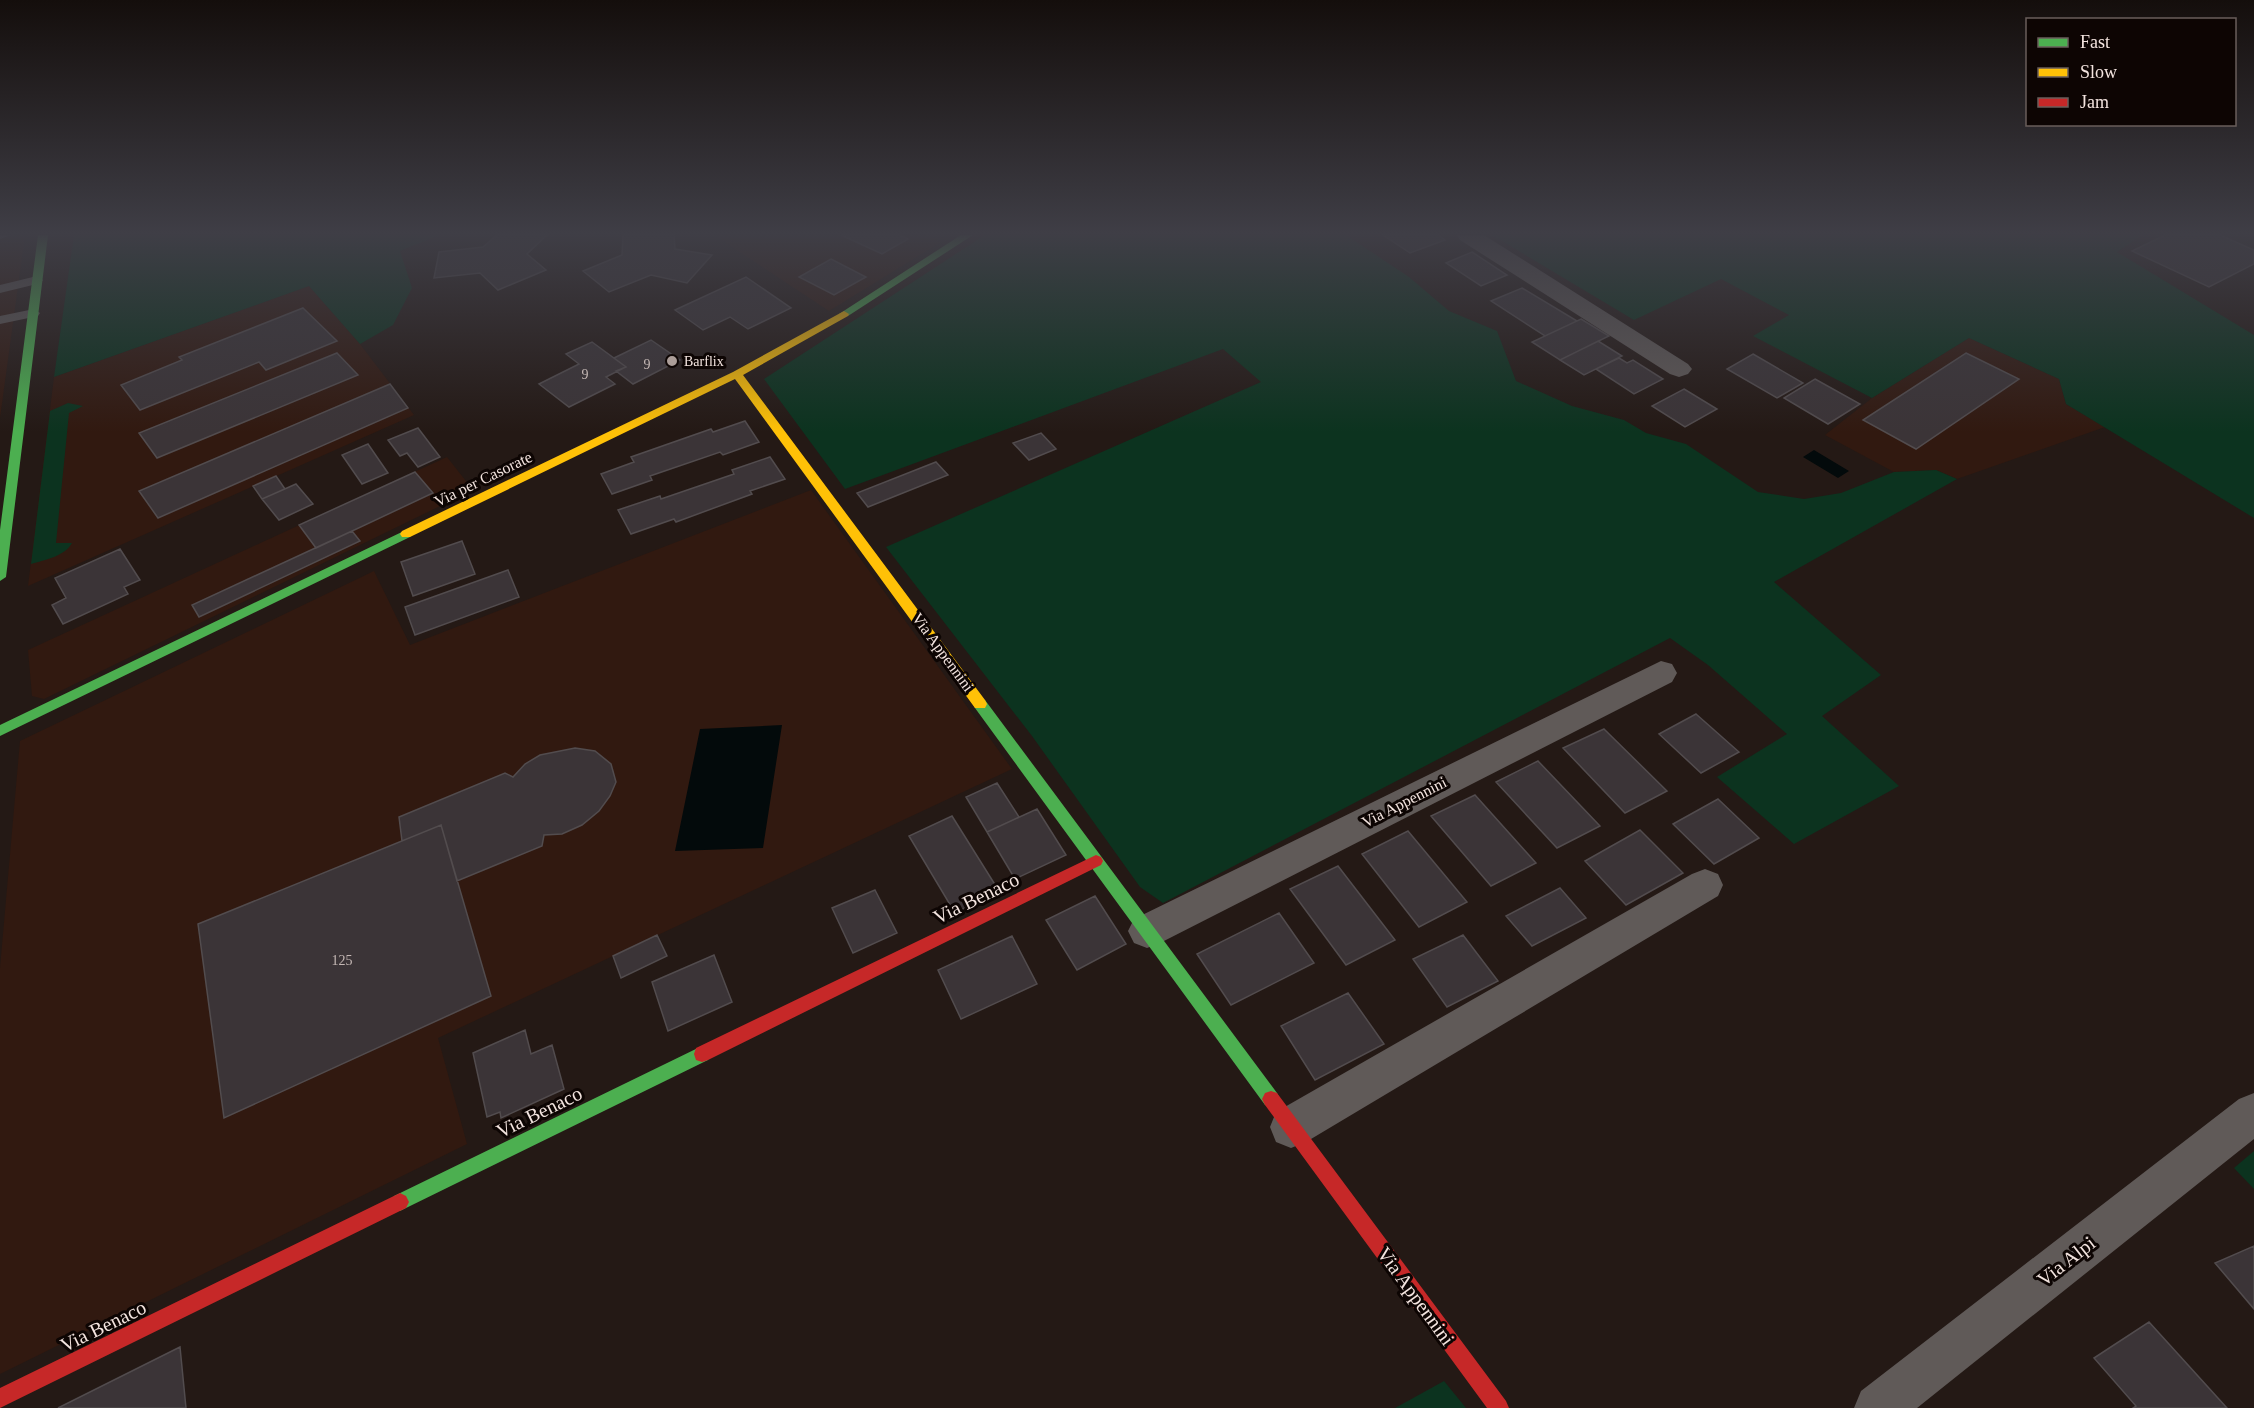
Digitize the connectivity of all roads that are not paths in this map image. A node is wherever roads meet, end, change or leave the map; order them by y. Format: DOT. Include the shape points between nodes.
graph roads {
  1 [pos="35,301"];
  2 [pos="864,301"];
  3 [pos="1571,301"];
  4 [pos="34,313"];
  5 [pos="0,321"];
  6 [pos="1679,369"];
  7 [pos="737,374"];
  8 [pos="0,577"];
  9 [pos="1661,673"];
  10 [pos="0,731"];
  11 [pos="1096,861"];
  12 [pos="1705,885"];
  13 [pos="1147,931"];
  14 [pos="2254,1113"];
  15 [pos="1291,1127"];
  16 [pos="0,1398"];
  17 [pos="1499,1408"];
  18 [pos="1878,1408"];
  1 -- 4 [label="street"];
  2 -- 7 [label="street, Via per Casorate"];
  3 -- 6 [label="street"];
  4 -- 5 [label="lane"];
  4 -- 8 [label="street"];
  7 -- 10 [label="street, Via per Casorate"];
  7 -- 11 [label="street, Via Appennini"];
  9 -- 13 [label="street, Via Appennini"];
  11 -- 13 [label="street, Via Appennini"];
  11 -- 16 [label="street, Via Benaco"];
  12 -- 15 [label="street"];
  13 -- 15 [label="street, Via Appennini"];
  14 -- 18 [label="street, Via Alpi"];
  15 -- 17 [label="street, Via Appennini"];
}
